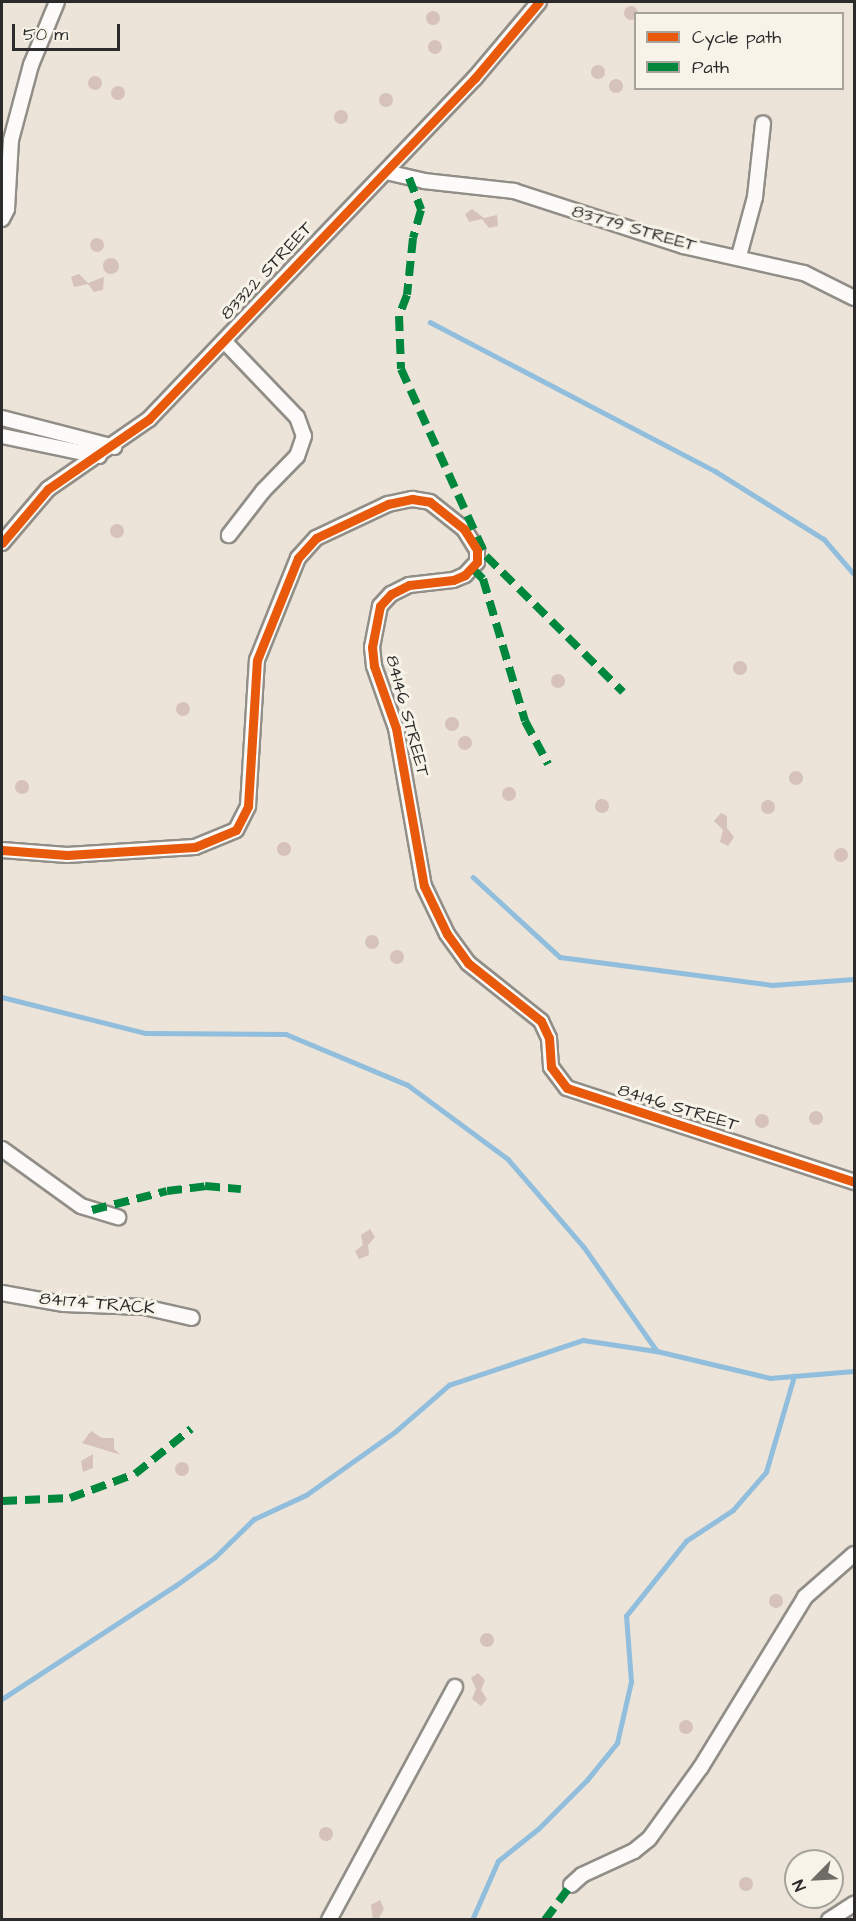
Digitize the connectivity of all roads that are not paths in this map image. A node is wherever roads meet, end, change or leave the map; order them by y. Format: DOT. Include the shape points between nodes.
graph roads {
  1 [pos="57,2"];
  2 [pos="539,2"];
  3 [pos="762,123"];
  4 [pos="386,172"];
  5 [pos="2,219"];
  6 [pos="739,256"];
  7 [pos="855,298"];
  8 [pos="224,340"];
  9 [pos="2,418"];
  10 [pos="2,436"];
  11 [pos="114,447"];
  12 [pos="99,456"];
  13 [pos="229,535"];
  14 [pos="2,543"];
  15 [pos="2,850"];
  16 [pos="2,1149"];
  17 [pos="855,1182"];
  18 [pos="118,1217"];
  19 [pos="2,1293"];
  20 [pos="192,1318"];
  21 [pos="855,1554"];
  22 [pos="455,1688"];
  23 [pos="571,1885"];
  24 [pos="855,1904"];
  25 [pos="329,1920"];
  26 [pos="829,1920"];
  1 -- 5 [label="street" via="31,66 11,140 7,210"];
  2 -- 4 [label="street, 83322 STREET" via="475,78"];
  3 -- 6 [label="street" via="755,197"];
  4 -- 6 [label="street, 83779 STREET" via="514,191 665,240"];
  4 -- 8 [label="street, 83322 STREET"];
  6 -- 7 [label="street, 83779 STREET" via="804,273"];
  8 -- 11 [label="street, 83322 STREET" via="149,419"];
  8 -- 13 [label="street" via="297,417 304,436 297,456"];
  9 -- 11 [label="street"];
  10 -- 12 [label="street"];
  11 -- 12 [label="street, 83322 STREET"];
  12 -- 14 [label="street, 83322 STREET" via="48,489"];
  15 -- 17 [label="street, 84146 STREET" via="66,855 195,847 236,830 248,806 257,660 298,558 316,538 388,504 412,499 430,502 464,530 477,550 477,562 474,569 453,580 409,585 391,594 380,606 372,647 374,666 389,705 404,765 424,886 447,934 468,963 541,1021 549,1038 554,1075 567,1088"];
  16 -- 18 [label="street" via="81,1206"];
  19 -- 20 [label="street, 84174 TRACK" via="93,1307 144,1307"];
  21 -- 23 [label="street" via="805,1597 701,1767 649,1839 634,1851 582,1875"];
  22 -- 25 [label="street"];
  24 -- 26 [label="street"];
}
